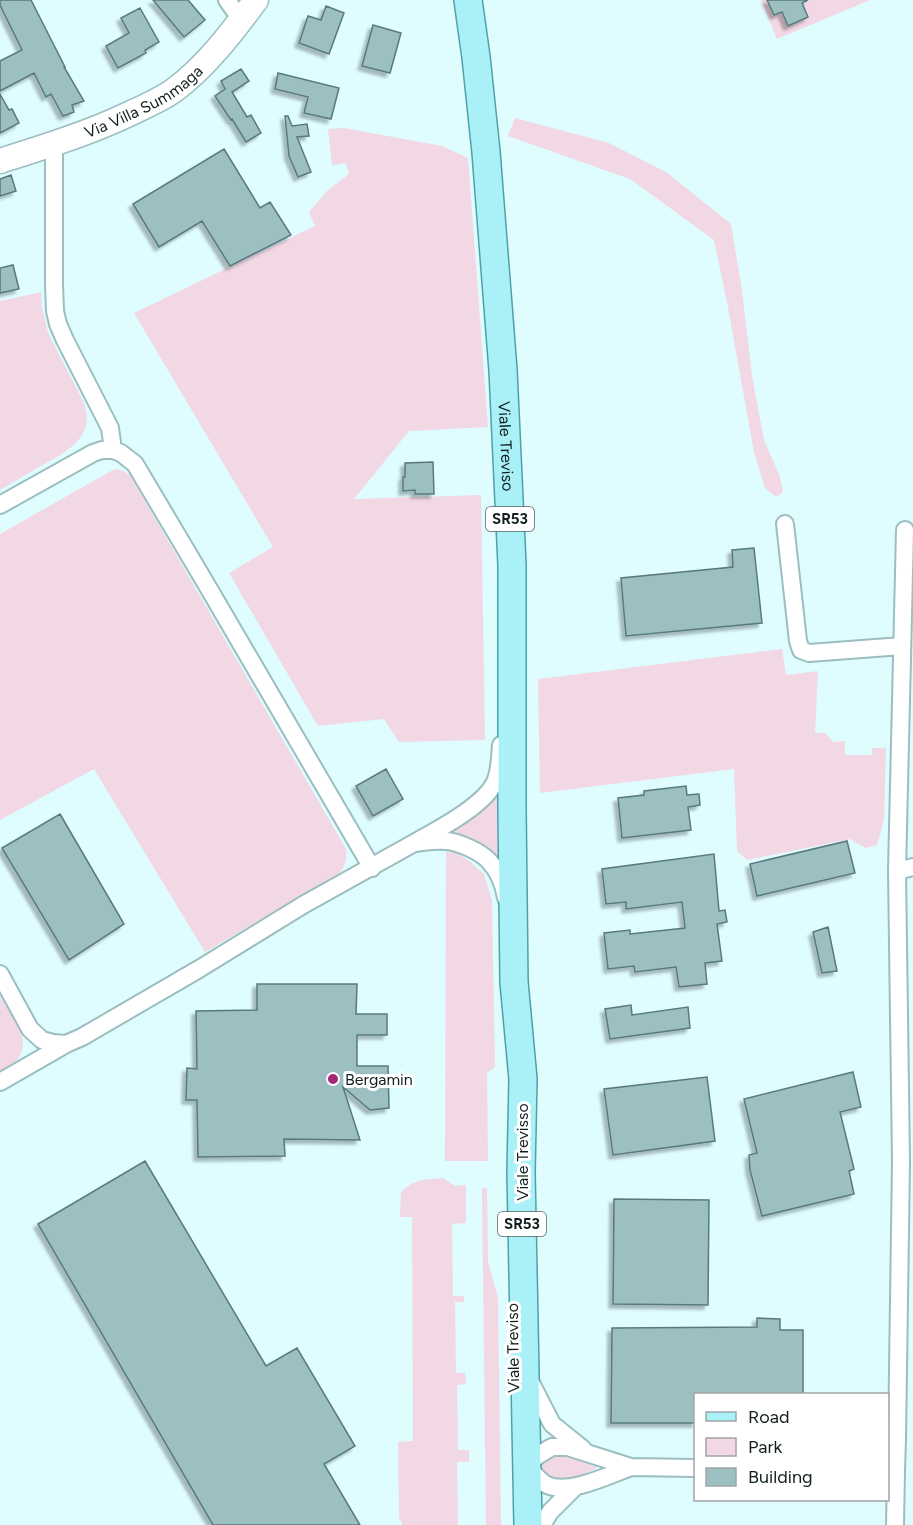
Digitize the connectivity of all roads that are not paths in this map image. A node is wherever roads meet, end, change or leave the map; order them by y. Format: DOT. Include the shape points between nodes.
graph roads {
  1 [pos="227,0"];
  2 [pos="256,0"];
  3 [pos="468,0"];
  4 [pos="476,0"];
  5 [pos="242,20"];
  6 [pos="476,57"];
  7 [pos="54,144"];
  8 [pos="0,161"];
  9 [pos="113,450"];
  10 [pos="0,506"];
  11 [pos="785,524"];
  12 [pos="905,530"];
  13 [pos="512,565"];
  14 [pos="902,646"];
  15 [pos="414,843"];
  16 [pos="372,868"];
  17 [pos="905,869"];
  18 [pos="0,974"];
  19 [pos="514,982"];
  20 [pos="66,1044"];
  21 [pos="0,1082"];
  22 [pos="907,1160"];
  23 [pos="906,1251"];
  24 [pos="512,1310"];
  25 [pos="525,1370"];
  26 [pos="905,1432"];
  27 [pos="591,1455"];
  28 [pos="526,1465"];
  29 [pos="631,1467"];
  30 [pos="694,1468"];
  31 [pos="892,1471"];
  32 [pos="575,1487"];
  33 [pos="514,1525"];
  34 [pos="520,1525"];
  35 [pos="528,1525"];
  36 [pos="542,1525"];
  37 [pos="895,1525"];
  1 -- 5 [label="street"];
  2 -- 5 [label="street, Via Villa Summaga"];
  3 -- 6 [label="main road, Viale Treviso / SR53"];
  4 -- 6 [label="main road, Viale Treviso"];
  5 -- 7 [label="street, Via Villa Summaga" via="173,91 111,122"];
  6 -- 13 [label="main road, Viale Treviso / SR53" via="503,370"];
  7 -- 8 [label="street, Via Villa Summaga"];
  7 -- 9 [label="street" via="55,311 64,340 110,428"];
  9 -- 10 [label="street" via="93,453"];
  9 -- 16 [label="street" via="135,464"];
  11 -- 14 [label="street" via="801,650 808,653"];
  12 -- 14 [label="street"];
  13 -- 15 [label="street" via="503,644 504,718 496,780 490,791 464,813"];
  13 -- 19 [label="main road, Viale Treviso / SR53"];
  14 -- 17 [label="street"];
  15 -- 16 [label="street"];
  15 -- 19 [label="street" via="459,843 488,860 505,893"];
  16 -- 20 [label="street"];
  17 -- 22 [label="street"];
  18 -- 20 [label="street" via="30,1029 42,1040"];
  19 -- 24 [label="main road, Viale Treviso" via="508,1172"];
  19 -- 25 [label="main road, Viale Trevisso / SR53" via="523,1079"];
  20 -- 21 [label="street"];
  22 -- 23 [label="street"];
  23 -- 26 [label="street"];
  24 -- 28 [label="street" via="518,1327 519,1447 520,1458"];
  24 -- 33 [label="main road, Viale Treviso"];
  25 -- 27 [label="street" via="552,1424"];
  25 -- 28 [label="main road, Viale Trevisso / SR53"];
  26 -- 31 [label="street"];
  27 -- 28 [label="street" via="568,1447 552,1447"];
  27 -- 29 [label="street"];
  28 -- 32 [label="street" via="546,1485"];
  28 -- 34 [label="street" via="519,1481"];
  28 -- 35 [label="main road, SR53"];
  29 -- 30 [label="street"];
  29 -- 32 [label="street"];
  31 -- 37 [label="street"];
  32 -- 36 [label="street"];
}
